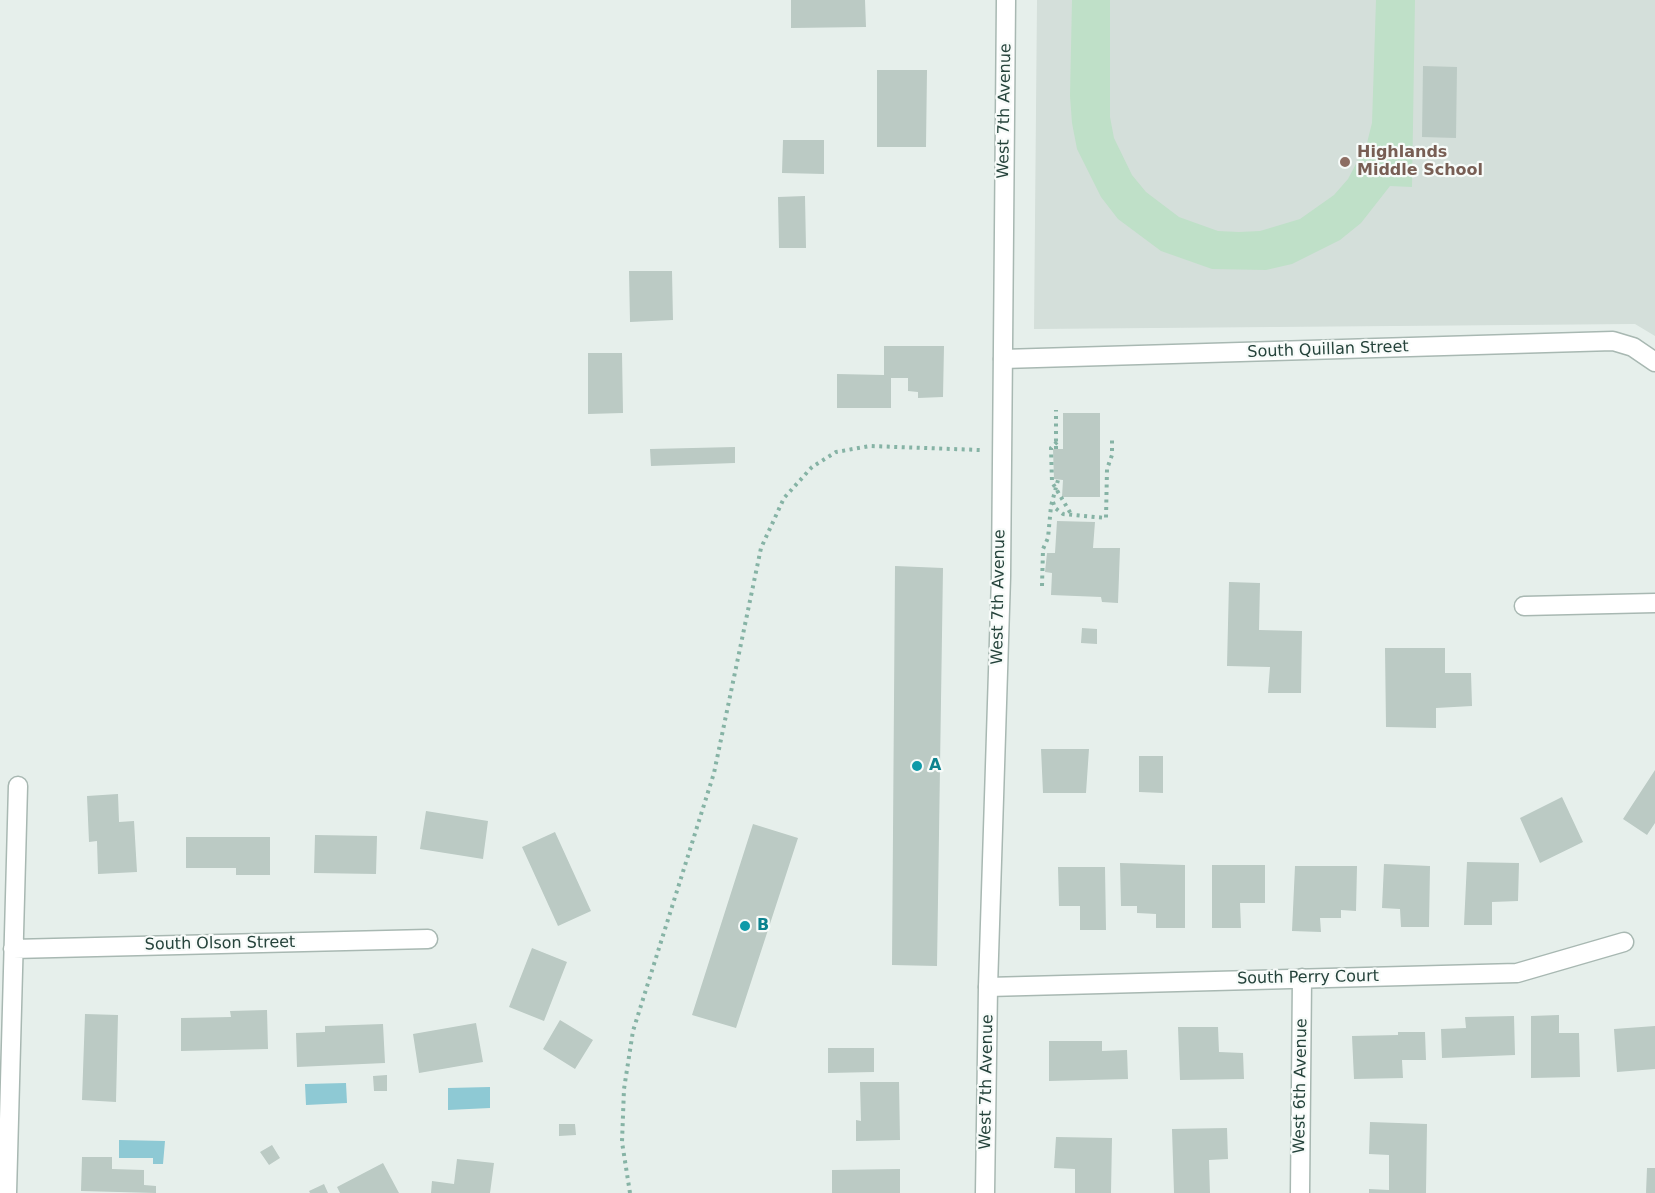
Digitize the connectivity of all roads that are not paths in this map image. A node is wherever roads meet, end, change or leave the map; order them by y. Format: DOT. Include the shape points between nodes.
graph roads {
  1 [pos="1006,0"];
  2 [pos="1003,359"];
  3 [pos="1652,359"];
  4 [pos="1655,603"];
  5 [pos="1524,606"];
  6 [pos="18,786"];
  7 [pos="428,939"];
  8 [pos="1624,942"];
  9 [pos="13,949"];
  10 [pos="1302,978"];
  11 [pos="988,987"];
  12 [pos="8,1193"];
  13 [pos="985,1193"];
  14 [pos="1300,1193"];
  1 -- 2 [label="street, West 7th Avenue"];
  2 -- 3 [label="street, South Quillan Street" via="1612,341 1633,347"];
  2 -- 11 [label="street, West 7th Avenue"];
  4 -- 5 [label="street"];
  6 -- 9 [label="street"];
  7 -- 9 [label="street, South Olson Street"];
  8 -- 10 [label="street, South Perry Court" via="1517,973"];
  9 -- 12 [label="street"];
  10 -- 11 [label="street, South Perry Court"];
  10 -- 14 [label="street, West 6th Avenue"];
  11 -- 13 [label="street, West 7th Avenue"];
}
